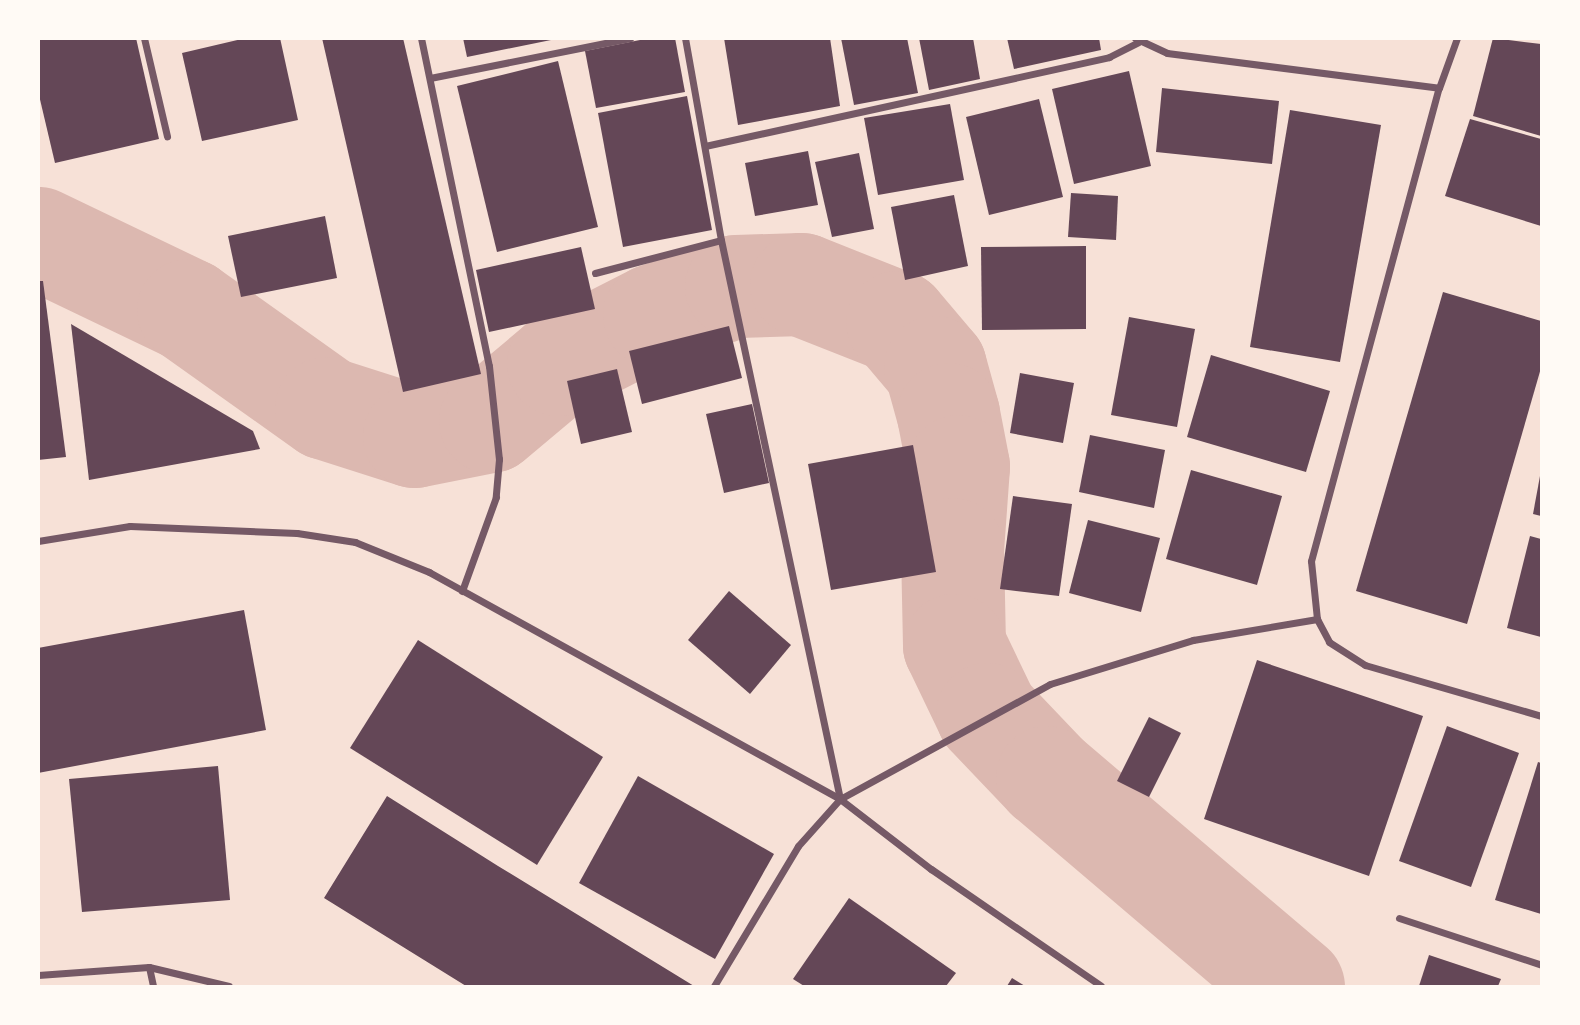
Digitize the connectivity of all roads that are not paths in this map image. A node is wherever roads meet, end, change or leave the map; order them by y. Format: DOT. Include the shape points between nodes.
graph roads {
  1 [pos="144,38"];
  2 [pos="421,38"];
  3 [pos="630,38"];
  4 [pos="685,38"];
  5 [pos="1457,38"];
  6 [pos="1137,40"];
  7 [pos="430,78"];
  8 [pos="1439,89"];
  9 [pos="167,136"];
  10 [pos="705,146"];
  11 [pos="722,240"];
  12 [pos="595,273"];
  13 [pos="38,541"];
  14 [pos="462,591"];
  15 [pos="1317,619"];
  16 [pos="1542,716"];
  17 [pos="840,799"];
  18 [pos="1399,918"];
  19 [pos="1542,965"];
  20 [pos="149,967"];
  21 [pos="38,975"];
  22 [pos="153,986"];
  23 [pos="229,986"];
  24 [pos="714,986"];
  25 [pos="1101,986"];
  1 -- 9 [label="street"];
  2 -- 7 [label="street"];
  3 -- 7 [label="street"];
  4 -- 10 [label="street"];
  5 -- 8 [label="street"];
  6 -- 8 [label="street" via="1167,53"];
  6 -- 10 [label="street" via="1109,57"];
  7 -- 14 [label="street" via="488,366 496,428 496,497"];
  8 -- 15 [label="street" via="1311,561"];
  10 -- 11 [label="street"];
  11 -- 12 [label="street"];
  11 -- 17 [label="street"];
  13 -- 14 [label="street" via="130,526 297,533 355,542 429,572"];
  14 -- 17 [label="street"];
  15 -- 16 [label="street" via="1329,642 1365,665"];
  15 -- 17 [label="street" via="1193,640 1050,684"];
  17 -- 24 [label="street" via="798,846"];
  17 -- 25 [label="street" via="931,869"];
  18 -- 19 [label="street"];
  20 -- 21 [label="street"];
  20 -- 22 [label="street"];
  20 -- 23 [label="street"];
}
